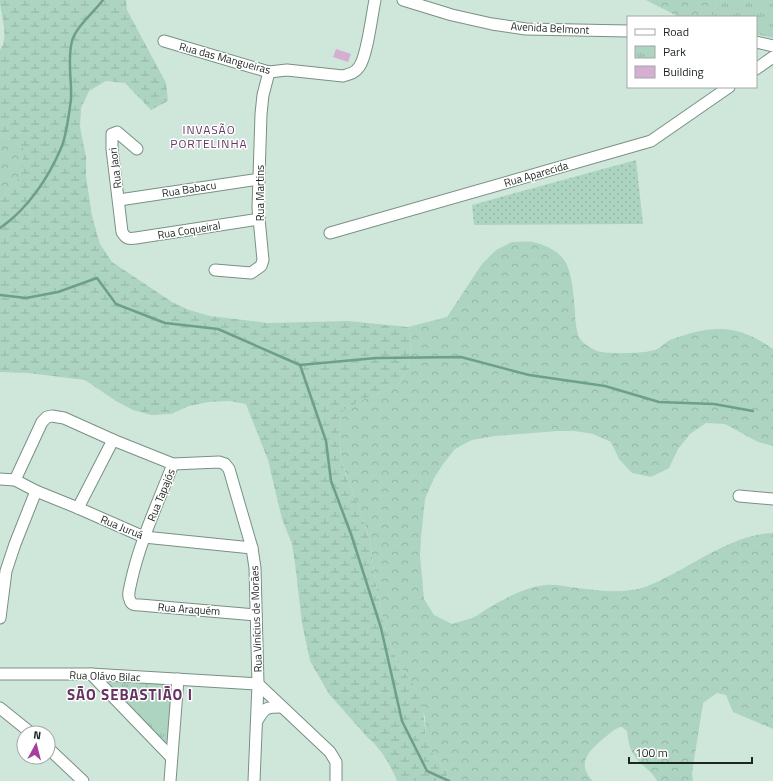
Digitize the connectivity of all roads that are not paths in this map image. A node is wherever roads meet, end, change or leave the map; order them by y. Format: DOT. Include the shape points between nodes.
graph roads {
  1 [pos="375,0"];
  2 [pos="403,0"];
  3 [pos="627,31"];
  4 [pos="164,41"];
  5 [pos="757,42"];
  6 [pos="773,46"];
  7 [pos="773,57"];
  8 [pos="757,67"];
  9 [pos="269,72"];
  10 [pos="728,88"];
  11 [pos="137,148"];
  12 [pos="259,179"];
  13 [pos="119,200"];
  14 [pos="259,219"];
  15 [pos="122,232"];
  16 [pos="330,233"];
  17 [pos="214,270"];
  18 [pos="113,440"];
  19 [pos="173,464"];
  20 [pos="0,479"];
  21 [pos="14,480"];
  22 [pos="36,491"];
  23 [pos="739,496"];
  24 [pos="773,499"];
  25 [pos="78,508"];
  26 [pos="144,537"];
  27 [pos="252,548"];
  28 [pos="128,596"];
  29 [pos="256,614"];
  30 [pos="0,618"];
  31 [pos="0,674"];
  32 [pos="91,674"];
  33 [pos="178,679"];
  34 [pos="258,684"];
  35 [pos="281,707"];
  36 [pos="0,708"];
  37 [pos="256,722"];
  38 [pos="21,725"];
  39 [pos="56,756"];
  40 [pos="171,757"];
  41 [pos="83,781"];
  42 [pos="170,781"];
  43 [pos="254,781"];
  44 [pos="336,781"];
  1 -- 9 [label="street, Rua das Mangueiras" via="360,66 351,74 343,76 287,70"];
  2 -- 3 [label="street, Avenida Belmont" via="465,18 526,29"];
  4 -- 9 [label="street, Rua das Mangueiras"];
  5 -- 6 [label="street"];
  7 -- 8 [label="street"];
  9 -- 12 [label="street, Rua Martins" via="261,114"];
  10 -- 16 [label="street, Rua Aparecida" via="651,141"];
  11 -- 13 [label="street, Rua Jaori" via="117,132 112,134"];
  12 -- 13 [label="street, Rua Babacu"];
  12 -- 14 [label="street, Rua Martins"];
  13 -- 15 [label="street, Rua Jaori"];
  14 -- 15 [label="street, Rua Coqueiral" via="129,239"];
  14 -- 17 [label="street, Rua Martins" via="263,260 261,266 250,272"];
  18 -- 19 [label="street, Rua Vinícius de Morães"];
  18 -- 21 [label="street, Rua Vinícius de Morães" via="64,418 47,417 42,422"];
  18 -- 25 [label="street"];
  19 -- 26 [label="street, Rua Tapajós"];
  19 -- 27 [label="street, Rua Vinícius de Morães" via="226,464"];
  20 -- 21 [label="street, Rua Juruá"];
  21 -- 22 [label="street, Rua Juruá"];
  22 -- 25 [label="street, Rua Juruá"];
  22 -- 30 [label="street" via="6,571"];
  23 -- 24 [label="street"];
  25 -- 26 [label="street, Rua Juruá"];
  26 -- 27 [label="street, Rua Juruá"];
  26 -- 28 [label="street, Rua Tapajós"];
  27 -- 29 [label="street, Rua Vinícius de Morães" via="256,568"];
  28 -- 29 [label="street, Rua Araquém" via="132,604 140,606"];
  29 -- 34 [label="street, Rua Vinícius de Morães"];
  31 -- 32 [label="street, Rua Olávo Bilac"];
  32 -- 33 [label="street, Rua Olávo Bilac"];
  32 -- 40 [label="street"];
  33 -- 34 [label="street, Rua Olávo Bilac"];
  33 -- 40 [label="street"];
  34 -- 35 [label="street"];
  34 -- 37 [label="street, Rua Vinícius de Morães"];
  35 -- 37 [label="street" via="266,708"];
  35 -- 44 [label="street" via="330,752 336,762"];
  36 -- 38 [label="street"];
  37 -- 43 [label="street, Rua Vinícius de Morães"];
  39 -- 41 [label="street"];
  40 -- 42 [label="street"];
}
